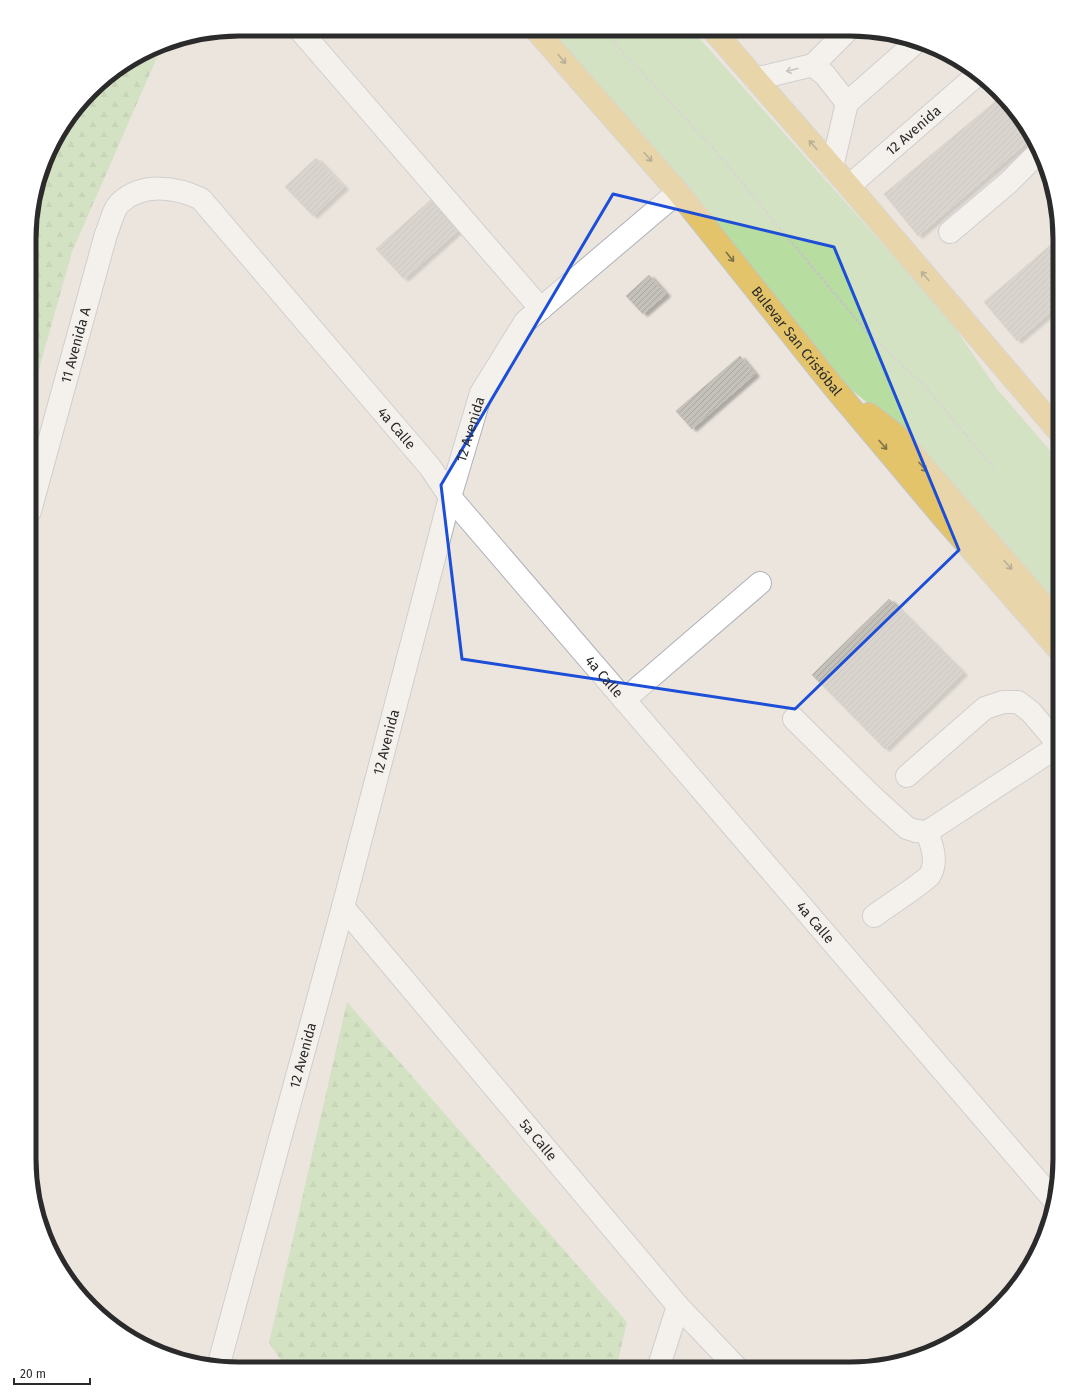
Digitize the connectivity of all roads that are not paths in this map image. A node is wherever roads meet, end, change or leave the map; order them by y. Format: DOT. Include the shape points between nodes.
graph roads {
  1 [pos="305,36"];
  2 [pos="541,36"];
  3 [pos="718,36"];
  4 [pos="842,36"];
  5 [pos="912,46"];
  6 [pos="813,65"];
  7 [pos="973,78"];
  8 [pos="756,79"];
  9 [pos="847,103"];
  10 [pos="1035,156"];
  11 [pos="832,167"];
  12 [pos="849,186"];
  13 [pos="139,192"];
  14 [pos="678,192"];
  15 [pos="950,232"];
  16 [pos="944,298"];
  17 [pos="541,309"];
  18 [pos="832,385"];
  19 [pos="1053,425"];
  20 [pos="1053,440"];
  21 [pos="36,489"];
  22 [pos="450,497"];
  23 [pos="760,583"];
  24 [pos="1053,616"];
  25 [pos="1053,643"];
  26 [pos="624,700"];
  27 [pos="794,719"];
  28 [pos="1053,738"];
  29 [pos="1053,749"];
  30 [pos="907,776"];
  31 [pos="927,832"];
  32 [pos="344,907"];
  33 [pos="874,916"];
  34 [pos="1049,1195"];
  35 [pos="678,1306"];
  36 [pos="220,1361"];
  37 [pos="660,1362"];
  38 [pos="731,1362"];
  1 -- 17 [label="street"];
  2 -- 14 [label="main road, Bulevar San Cristóbal, one-way"];
  3 -- 8 [label="main road"];
  4 -- 6 [label="street"];
  5 -- 9 [label="street"];
  6 -- 8 [label="street, one-way"];
  6 -- 9 [label="street" via="825,75"];
  7 -- 12 [label="street, 12 Avenida"];
  11 -- 8 [label="main road, one-way"];
  9 -- 11 [label="street"];
  10 -- 15 [label="street" via="1008,184"];
  11 -- 12 [label="main road"];
  16 -- 12 [label="main road, one-way"];
  13 -- 21 [label="street, 11 Avenida A" via="119,204 106,234"];
  13 -- 22 [label="street, 4a Calle" via="159,188 187,192 201,199 430,467"];
  14 -- 17 [label="street, 12 Avenida"];
  14 -- 18 [label="main road, Bulevar San Cristóbal, one-way"];
  16 -- 19 [label="main road"];
  16 -- 20 [label="main road" via="993,369"];
  17 -- 22 [label="street, 12 Avenida" via="525,322 481,392"];
  18 -- 24 [label="main road, one-way" via="896,435"];
  18 -- 25 [label="main road, Bulevar San Cristóbal, one-way"];
  22 -- 26 [label="street, 4a Calle"];
  22 -- 32 [label="street, 12 Avenida"];
  23 -- 26 [label="street"];
  26 -- 34 [label="street, 4a Calle"];
  27 -- 31 [label="street" via="907,828"];
  28 -- 30 [label="street" via="1018,702 1003,702 985,708"];
  29 -- 31 [label="street"];
  31 -- 33 [label="street" via="934,862 930,875"];
  32 -- 35 [label="street, 5a Calle"];
  32 -- 36 [label="street, 12 Avenida"];
  35 -- 37 [label="street"];
  35 -- 38 [label="street, 5a Calle"];
}
